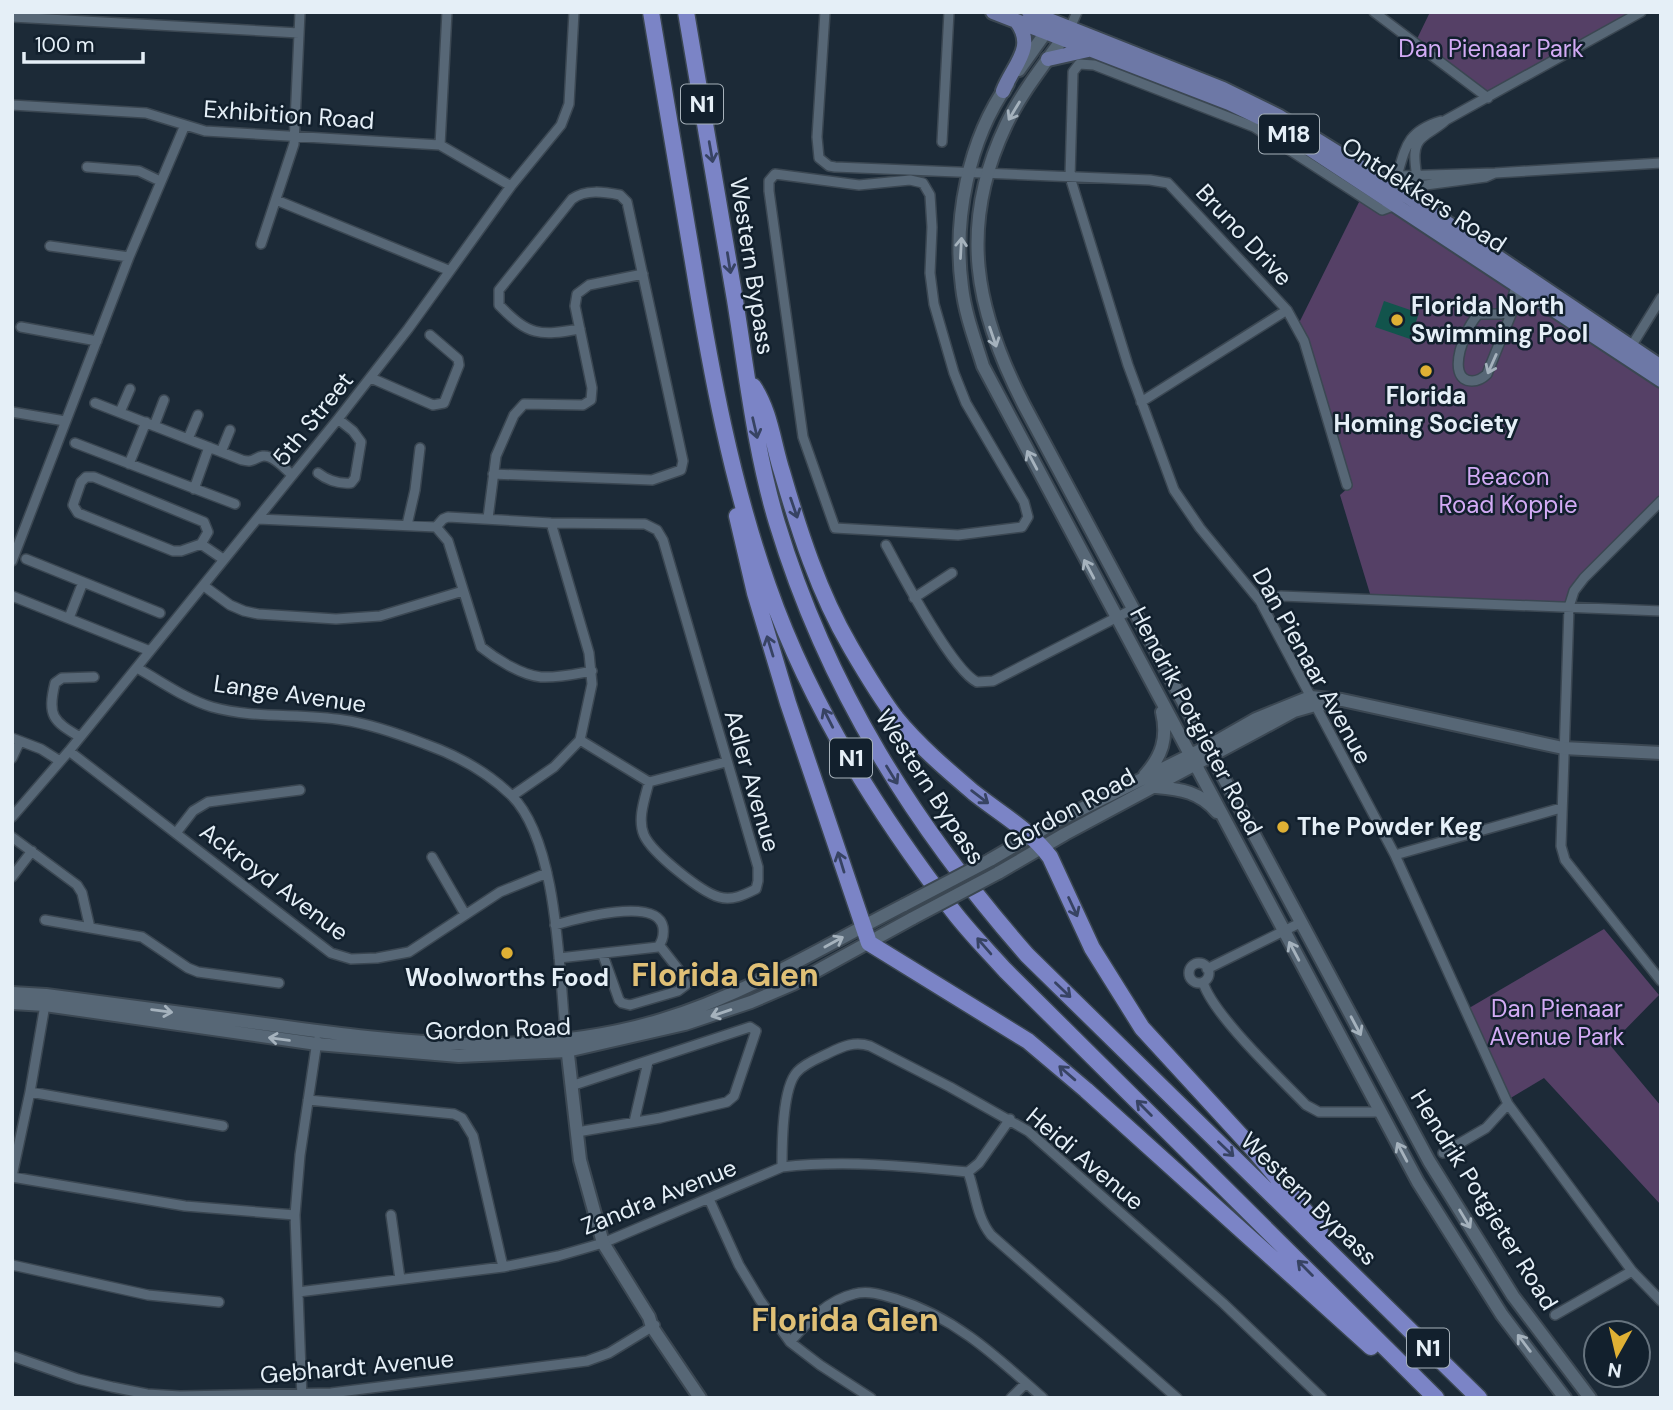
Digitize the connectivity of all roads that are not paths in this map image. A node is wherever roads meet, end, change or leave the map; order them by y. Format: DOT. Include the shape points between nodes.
graph roads {
  1 [pos="300,12"];
  2 [pos="447,12"];
  3 [pos="573,12"];
  4 [pos="652,12"];
  5 [pos="686,12"];
  6 [pos="825,12"];
  7 [pos="949,12"];
  8 [pos="993,12"];
  9 [pos="1029,12"];
  10 [pos="1077,12"];
  11 [pos="1374,12"];
  12 [pos="1641,12"];
  13 [pos="12,17"];
  14 [pos="1017,22"];
  15 [pos="1053,22"];
  16 [pos="299,33"];
  17 [pos="1066,34"];
  18 [pos="1089,50"];
  19 [pos="1048,59"];
  20 [pos="1003,91"];
  21 [pos="1488,98"];
  22 [pos="12,105"];
  23 [pos="1446,120"];
  24 [pos="185,125"];
  25 [pos="294,136"];
  26 [pos="942,142"];
  27 [pos="440,145"];
  28 [pos="1661,163"];
  29 [pos="87,167"];
  30 [pos="860,168"];
  31 [pos="969,173"];
  32 [pos="1495,173"];
  33 [pos="988,174"];
  34 [pos="1418,175"];
  35 [pos="1070,177"];
  36 [pos="160,181"];
  37 [pos="1386,183"];
  38 [pos="859,185"];
  39 [pos="511,186"];
  40 [pos="1407,196"];
  41 [pos="276,200"];
  42 [pos="261,244"];
  43 [pos="50,246"];
  44 [pos="129,257"];
  45 [pos="448,270"];
  46 [pos="643,274"];
  47 [pos="1520,285"];
  48 [pos="1661,298"];
  49 [pos="1287,310"];
  50 [pos="21,327"];
  51 [pos="580,329"];
  52 [pos="430,335"];
  53 [pos="97,341"];
  54 [pos="1628,352"];
  55 [pos="1661,367"];
  56 [pos="746,376"];
  57 [pos="371,377"];
  58 [pos="1661,380"];
  59 [pos="130,389"];
  60 [pos="164,400"];
  61 [pos="94,402"];
  62 [pos="1141,402"];
  63 [pos="12,412"];
  64 [pos="120,412"];
  65 [pos="198,415"];
  66 [pos="338,419"];
  67 [pos="65,421"];
  68 [pos="150,424"];
  69 [pos="230,430"];
  70 [pos="188,439"];
  71 [pos="75,443"];
  72 [pos="209,447"];
  73 [pos="420,447"];
  74 [pos="221,452"];
  75 [pos="728,454"];
  76 [pos="129,464"];
  77 [pos="318,473"];
  78 [pos="493,474"];
  79 [pos="292,475"];
  80 [pos="1347,485"];
  81 [pos="194,489"];
  82 [pos="1661,501"];
  83 [pos="235,504"];
  84 [pos="488,518"];
  85 [pos="258,519"];
  86 [pos="551,523"];
  87 [pos="407,525"];
  88 [pos="436,527"];
  89 [pos="201,544"];
  90 [pos="886,545"];
  91 [pos="26,559"];
  92 [pos="223,559"];
  93 [pos="12,561"];
  94 [pos="952,573"];
  95 [pos="82,582"];
  96 [pos="204,586"];
  97 [pos="463,591"];
  98 [pos="12,596"];
  99 [pos="914,598"];
  100 [pos="1259,601"];
  101 [pos="1569,607"];
  102 [pos="1133,608"];
  103 [pos="1661,611"];
  104 [pos="160,613"];
  105 [pos="1115,617"];
  106 [pos="69,618"];
  107 [pos="150,651"];
  108 [pos="137,668"];
  109 [pos="592,671"];
  110 [pos="94,677"];
  111 [pos="1149,680"];
  112 [pos="1313,701"];
  113 [pos="80,737"];
  114 [pos="16,740"];
  115 [pos="580,740"];
  116 [pos="1563,748"];
  117 [pos="69,751"];
  118 [pos="1209,752"];
  119 [pos="1661,753"];
  120 [pos="12,758"];
  121 [pos="1193,760"];
  122 [pos="60,761"];
  123 [pos="726,762"];
  124 [pos="1142,778"];
  125 [pos="649,782"];
  126 [pos="1156,787"];
  127 [pos="300,790"];
  128 [pos="512,796"];
  129 [pos="1562,808"];
  130 [pos="12,817"];
  131 [pos="176,833"];
  132 [pos="1031,835"];
  133 [pos="12,838"];
  134 [pos="1235,838"];
  135 [pos="1042,847"];
  136 [pos="32,851"];
  137 [pos="1395,855"];
  138 [pos="432,858"];
  139 [pos="547,873"];
  140 [pos="12,877"];
  141 [pos="465,914"];
  142 [pos="45,920"];
  143 [pos="1302,922"];
  144 [pos="555,925"];
  145 [pos="862,927"];
  146 [pos="90,928"];
  147 [pos="1283,930"];
  148 [pos="869,943"];
  149 [pos="660,946"];
  150 [pos="603,955"];
  151 [pos="559,958"];
  152 [pos="1207,968"];
  153 [pos="1661,981"];
  154 [pos="1203,982"];
  155 [pos="279,983"];
  156 [pos="12,993"];
  157 [pos="46,1000"];
  158 [pos="12,1003"];
  159 [pos="317,1038"];
  160 [pos="567,1045"];
  161 [pos="648,1062"];
  162 [pos="571,1086"];
  163 [pos="30,1092"];
  164 [pos="309,1100"];
  165 [pos="1508,1104"];
  166 [pos="1381,1112"];
  167 [pos="1010,1119"];
  168 [pos="634,1122"];
  169 [pos="223,1126"];
  170 [pos="577,1132"];
  171 [pos="1443,1153"];
  172 [pos="782,1167"];
  173 [pos="968,1172"];
  174 [pos="12,1174"];
  175 [pos="709,1199"];
  176 [pos="391,1214"];
  177 [pos="295,1216"];
  178 [pos="603,1243"];
  179 [pos="12,1265"];
  180 [pos="503,1267"];
  181 [pos="1632,1271"];
  182 [pos="400,1279"];
  183 [pos="298,1292"];
  184 [pos="1378,1298"];
  185 [pos="1661,1301"];
  186 [pos="219,1303"];
  187 [pos="1555,1315"];
  188 [pos="653,1323"];
  189 [pos="790,1342"];
  190 [pos="12,1356"];
  191 [pos="1027,1383"];
  192 [pos="302,1397"];
  193 [pos="700,1398"];
  194 [pos="707,1398"];
  195 [pos="871,1398"];
  196 [pos="1011,1398"];
  197 [pos="1043,1398"];
  198 [pos="1177,1398"];
  199 [pos="1322,1398"];
  200 [pos="1427,1398"];
  201 [pos="1436,1398"];
  202 [pos="1479,1398"];
  203 [pos="1565,1398"];
  204 [pos="1590,1398"];
  1 -- 16 [label="street"];
  2 -- 27 [label="street"];
  3 -- 39 [label="street, 5th Street" via="566,115"];
  4 -- 75 [label="highway, Western Bypass / N1"];
  5 -- 56 [label="highway, Western Bypass / N1, one-way"];
  6 -- 30 [label="street, Bruno Drive" via="819,158 829,166"];
  7 -- 26 [label="street"];
  8 -- 14 [label="main road, Ontdekkers Road / M18"];
  9 -- 15 [label="main road, Ontdekkers Road / M18"];
  10 -- 17 [label="street"];
  11 -- 21 [label="street"];
  12 -- 21 [label="street"];
  13 -- 16 [label="street"];
  14 -- 15 [label="main road, Ontdekkers Road / M18"];
  14 -- 20 [label="main road" via="1026,42"];
  15 -- 17 [label="main road, Ontdekkers Road / M18"];
  15 -- 20 [label="main road, Hendrik Potgieter Road"];
  16 -- 25 [label="street"];
  17 -- 18 [label="main road, Ontdekkers Road / M18"];
  17 -- 19 [label="main road, Hendrik Potgieter Road"];
  17 -- 37 [label="main road, Ontdekkers Road / M18" via="1255,104"];
  18 -- 19 [label="main road"];
  18 -- 37 [label="main road, Ontdekkers Road / M18" via="1259,117"];
  19 -- 33 [label="main road, Hendrik Potgieter Road, one-way" via="1007,123"];
  20 -- 31 [label="main road, Hendrik Potgieter Road"];
  21 -- 23 [label="street"];
  22 -- 24 [label="street, Exhibition Road" via="146,113"];
  23 -- 34 [label="street" via="1416,144"];
  23 -- 37 [label="street" via="1413,135"];
  24 -- 25 [label="street, Exhibition Road" via="205,131"];
  24 -- 36 [label="street"];
  25 -- 27 [label="street, Exhibition Road"];
  25 -- 41 [label="street"];
  27 -- 39 [label="street, Exhibition Road"];
  28 -- 32 [label="street"];
  29 -- 36 [label="street" via="139,171"];
  30 -- 31 [label="street, Bruno Drive"];
  30 -- 38 [label="street"];
  31 -- 33 [label="street, Bruno Drive"];
  105 -- 31 [label="main road, Hendrik Potgieter Road, one-way" via="982,366 967,314 960,259"];
  32 -- 34 [label="street"];
  32 -- 40 [label="street"];
  33 -- 35 [label="street, Bruno Drive"];
  33 -- 102 [label="main road, Hendrik Potgieter Road, one-way" via="977,258 993,339"];
  34 -- 37 [label="street"];
  34 -- 40 [label="street"];
  35 -- 40 [label="street, Dan Pienaar Avenue" via="1073,72 1079,64 1088,64 1254,127 1378,209 1385,210"];
  35 -- 49 [label="street, Bruno Drive" via="1168,183"];
  35 -- 62 [label="street, Dan Pienaar Avenue"];
  36 -- 44 [label="street"];
  37 -- 40 [label="main road, Ontdekkers Road / M18"];
  38 -- 38 [label="street" via="775,174 769,181 803,437 833,524 839,530 940,535 1022,527 1028,517 1024,502 966,403 944,343 930,273 928,190 923,183 909,180"];
  39 -- 45 [label="street, 5th Street"];
  40 -- 47 [label="main road, Ontdekkers Road / M18"];
  40 -- 54 [label="main road, Ontdekkers Road / M18"];
  41 -- 42 [label="street"];
  41 -- 45 [label="street"];
  43 -- 44 [label="street"];
  44 -- 53 [label="street"];
  45 -- 57 [label="street, 5th Street"];
  46 -- 51 [label="street" via="581,289 575,299"];
  46 -- 51 [label="street" via="624,198 591,193 577,195 567,203 503,284 498,300 505,311 537,334"];
  46 -- 78 [label="street" via="683,461 681,470 652,480"];
  47 -- 47 [label="street, one-way" via="1488,374 1477,380 1465,379 1458,364 1470,323 1479,314 1508,312"];
  47 -- 54 [label="main road, Ontdekkers Road / M18"];
  48 -- 54 [label="street"];
  49 -- 62 [label="street"];
  49 -- 80 [label="street, Bruno Drive" via="1304,341"];
  50 -- 53 [label="street"];
  51 -- 78 [label="street" via="591,400 583,405 520,407 496,456"];
  52 -- 57 [label="street" via="459,362 444,403 433,405"];
  53 -- 67 [label="street"];
  54 -- 55 [label="main road, Ontdekkers Road / M18"];
  54 -- 58 [label="main road, Ontdekkers Road / M18"];
  56 -- 132 [label="highway, one-way" via="768,421 822,591 867,674 896,717 931,756"];
  56 -- 184 [label="highway, Western Bypass / N1, one-way" via="776,521 797,584 865,733 935,843 1027,955"];
  57 -- 66 [label="street, 5th Street"];
  59 -- 64 [label="street"];
  60 -- 68 [label="street"];
  61 -- 64 [label="street"];
  62 -- 100 [label="street, Dan Pienaar Avenue" via="1180,501"];
  63 -- 67 [label="street"];
  64 -- 68 [label="street"];
  65 -- 70 [label="street"];
  66 -- 77 [label="street" via="361,442 355,478 351,484"];
  66 -- 79 [label="street, 5th Street"];
  67 -- 93 [label="street"];
  68 -- 70 [label="street"];
  68 -- 76 [label="street"];
  69 -- 74 [label="street"];
  70 -- 72 [label="street"];
  71 -- 76 [label="street"];
  72 -- 74 [label="street"];
  72 -- 81 [label="street"];
  73 -- 87 [label="street"];
  74 -- 79 [label="street" via="246,462 270,458"];
  145 -- 75 [label="highway, one-way" via="755,593"];
  201 -- 75 [label="highway, Western Bypass / N1, one-way" via="1005,970 955,913 842,744 794,652 768,586"];
  76 -- 81 [label="street"];
  78 -- 84 [label="street"];
  79 -- 85 [label="street, 5th Street"];
  81 -- 83 [label="street"];
  82 -- 101 [label="street" via="1584,578"];
  84 -- 86 [label="street"];
  84 -- 88 [label="street" via="448,517"];
  85 -- 87 [label="street"];
  85 -- 92 [label="street, 5th Street"];
  86 -- 109 [label="street"];
  86 -- 123 [label="street, Adler Avenue" via="645,524 657,530"];
  87 -- 88 [label="street"];
  88 -- 97 [label="street" via="448,541"];
  89 -- 89 [label="street" via="208,532 204,522 94,477 80,482 73,505 78,513 173,551"];
  89 -- 92 [label="street"];
  90 -- 99 [label="street"];
  91 -- 95 [label="street"];
  92 -- 96 [label="street, 5th Street"];
  94 -- 99 [label="street"];
  95 -- 104 [label="street"];
  95 -- 106 [label="street"];
  96 -- 97 [label="street" via="244,611 336,619 380,616"];
  96 -- 107 [label="street, 5th Street"];
  97 -- 109 [label="street" via="477,640 494,656 531,676"];
  98 -- 106 [label="street"];
  99 -- 105 [label="street" via="962,670 981,682 993,681"];
  100 -- 101 [label="street" via="1281,596"];
  100 -- 112 [label="street, Dan Pienaar Avenue"];
  101 -- 103 [label="street"];
  101 -- 116 [label="street"];
  102 -- 105 [label="street"];
  102 -- 118 [label="main road, Hendrik Potgieter Road"];
  105 -- 111 [label="main road, Hendrik Potgieter Road"];
  106 -- 107 [label="street"];
  107 -- 108 [label="street, 5th Street"];
  108 -- 113 [label="street, 5th Street"];
  108 -- 128 [label="street, Lange Avenue" via="209,706 249,714 343,720 401,735 457,756"];
  109 -- 115 [label="street"];
  110 -- 113 [label="street" via="62,678 53,689 54,717"];
  111 -- 121 [label="main road, Hendrik Potgieter Road"];
  111 -- 124 [label="main road" via="1166,733 1160,754"];
  112 -- 116 [label="main road, Gordon Road" via="1342,700"];
  112 -- 118 [label="main road, Gordon Road"];
  112 -- 137 [label="street, Dan Pienaar Avenue"];
  113 -- 117 [label="street, 5th Street"];
  114 -- 120 [label="street"];
  114 -- 122 [label="street"];
  115 -- 125 [label="street"];
  115 -- 128 [label="street" via="554,767"];
  116 -- 119 [label="main road, Gordon Road"];
  116 -- 129 [label="street"];
  117 -- 122 [label="street, 5th Street"];
  117 -- 131 [label="street, Ackroyd Avenue"];
  118 -- 121 [label="main road, Gordon Road"];
  118 -- 143 [label="main road, Hendrik Potgieter Road"];
  121 -- 124 [label="main road, Gordon Road"];
  121 -- 126 [label="main road, Gordon Road"];
  121 -- 134 [label="main road, Hendrik Potgieter Road"];
  122 -- 130 [label="street, 5th Street"];
  123 -- 125 [label="street"];
  123 -- 125 [label="street, Adler Avenue" via="758,867 755,889 739,897 710,893 649,843 642,820"];
  124 -- 132 [label="main road, Gordon Road"];
  126 -- 134 [label="main road" via="1199,796"];
  126 -- 135 [label="main road, Gordon Road"];
  127 -- 131 [label="street" via="208,802 193,811"];
  128 -- 139 [label="street, Lange Avenue" via="529,823"];
  129 -- 137 [label="street"];
  129 -- 153 [label="street" via="1563,856"];
  131 -- 141 [label="street, Ackroyd Avenue" via="342,957 399,956"];
  132 -- 135 [label="highway"];
  132 -- 145 [label="main road, Gordon Road, bridge"];
  133 -- 136 [label="street"];
  134 -- 147 [label="main road, Hendrik Potgieter Road"];
  135 -- 148 [label="main road, Gordon Road, bridge"];
  135 -- 184 [label="highway, one-way" via="1092,948 1142,1028 1254,1150"];
  136 -- 140 [label="street"];
  136 -- 146 [label="street" via="80,889"];
  137 -- 165 [label="street, Dan Pienaar Avenue"];
  138 -- 141 [label="street"];
  139 -- 141 [label="street, Ackroyd Avenue" via="500,892"];
  139 -- 144 [label="street, Lange Avenue"];
  142 -- 146 [label="street"];
  143 -- 147 [label="street"];
  143 -- 204 [label="main road, Hendrik Potgieter Road, one-way" via="1429,1161 1513,1296"];
  144 -- 149 [label="street" via="649,911 663,925"];
  144 -- 151 [label="street, Lange Avenue"];
  145 -- 148 [label="highway"];
  160 -- 145 [label="main road, Gordon Road, one-way" via="699,1007 762,981"];
  146 -- 155 [label="street" via="142,937 198,972"];
  147 -- 152 [label="street"];
  166 -- 147 [label="main road, Hendrik Potgieter Road, one-way"];
  148 -- 160 [label="main road, Gordon Road, one-way" via="751,1003 685,1024"];
  200 -- 148 [label="highway, one-way" via="1043,1053"];
  149 -- 150 [label="street"];
  149 -- 150 [label="street" via="686,985 678,992 630,1005 619,1000"];
  150 -- 151 [label="street"];
  151 -- 160 [label="street, Lange Avenue"];
  152 -- 154 [label="street"];
  152 -- 154 [label="street" via="1198,964 1189,971 1192,981"];
  154 -- 166 [label="street" via="1211,1000 1236,1030 1306,1105 1319,1112"];
  156 -- 157 [label="main road, Gordon Road"];
  157 -- 158 [label="main road, Gordon Road"];
  157 -- 159 [label="main road, Gordon Road"];
  157 -- 163 [label="street"];
  159 -- 160 [label="main road, Gordon Road" via="459,1056"];
  159 -- 164 [label="street"];
  160 -- 162 [label="main road, Lange Avenue"];
  161 -- 162 [label="street"];
  161 -- 168 [label="street"];
  161 -- 168 [label="street" via="750,1027 756,1031 734,1096 727,1102"];
  162 -- 170 [label="main road, Lange Avenue"];
  163 -- 169 [label="street"];
  163 -- 174 [label="street"];
  164 -- 177 [label="street"];
  164 -- 180 [label="street" via="462,1118 476,1146"];
  165 -- 171 [label="street" via="1486,1128"];
  165 -- 181 [label="street, Dan Pienaar Avenue"];
  203 -- 166 [label="main road, Hendrik Potgieter Road, one-way" via="1502,1315 1448,1232"];
  167 -- 172 [label="street, Heidi Avenue" via="857,1043 826,1054 793,1077 782,1137"];
  167 -- 173 [label="street"];
  167 -- 199 [label="street, Heidi Avenue" via="1223,1303"];
  168 -- 170 [label="street"];
  170 -- 178 [label="main road, Lange Avenue"];
  172 -- 173 [label="street, Zandra Avenue" via="891,1165"];
  172 -- 175 [label="street, Zandra Avenue"];
  173 -- 198 [label="street" via="978,1213 990,1235"];
  174 -- 177 [label="street" via="185,1206"];
  175 -- 178 [label="street, Zandra Avenue"];
  175 -- 189 [label="street" via="739,1265"];
  176 -- 182 [label="street"];
  177 -- 183 [label="street"];
  178 -- 180 [label="street, Zandra Avenue"];
  178 -- 188 [label="main road, Lange Avenue"];
  179 -- 186 [label="street" via="148,1295"];
  180 -- 182 [label="street, Zandra Avenue"];
  181 -- 185 [label="street, Dan Pienaar Avenue"];
  181 -- 187 [label="street"];
  182 -- 183 [label="street, Zandra Avenue"];
  183 -- 192 [label="street"];
  184 -- 202 [label="highway, Western Bypass / N1"];
  188 -- 192 [label="street, Gebhardt Avenue" via="609,1353 587,1361"];
  188 -- 193 [label="main road, Lange Avenue"];
  188 -- 194 [label="main road, Lange Avenue"];
  189 -- 191 [label="street" via="834,1302 852,1294 873,1293 911,1303 962,1329"];
  189 -- 195 [label="street"];
  190 -- 192 [label="street, Gebhardt Avenue" via="147,1394"];
  191 -- 196 [label="street"];
  191 -- 197 [label="street"];
}
